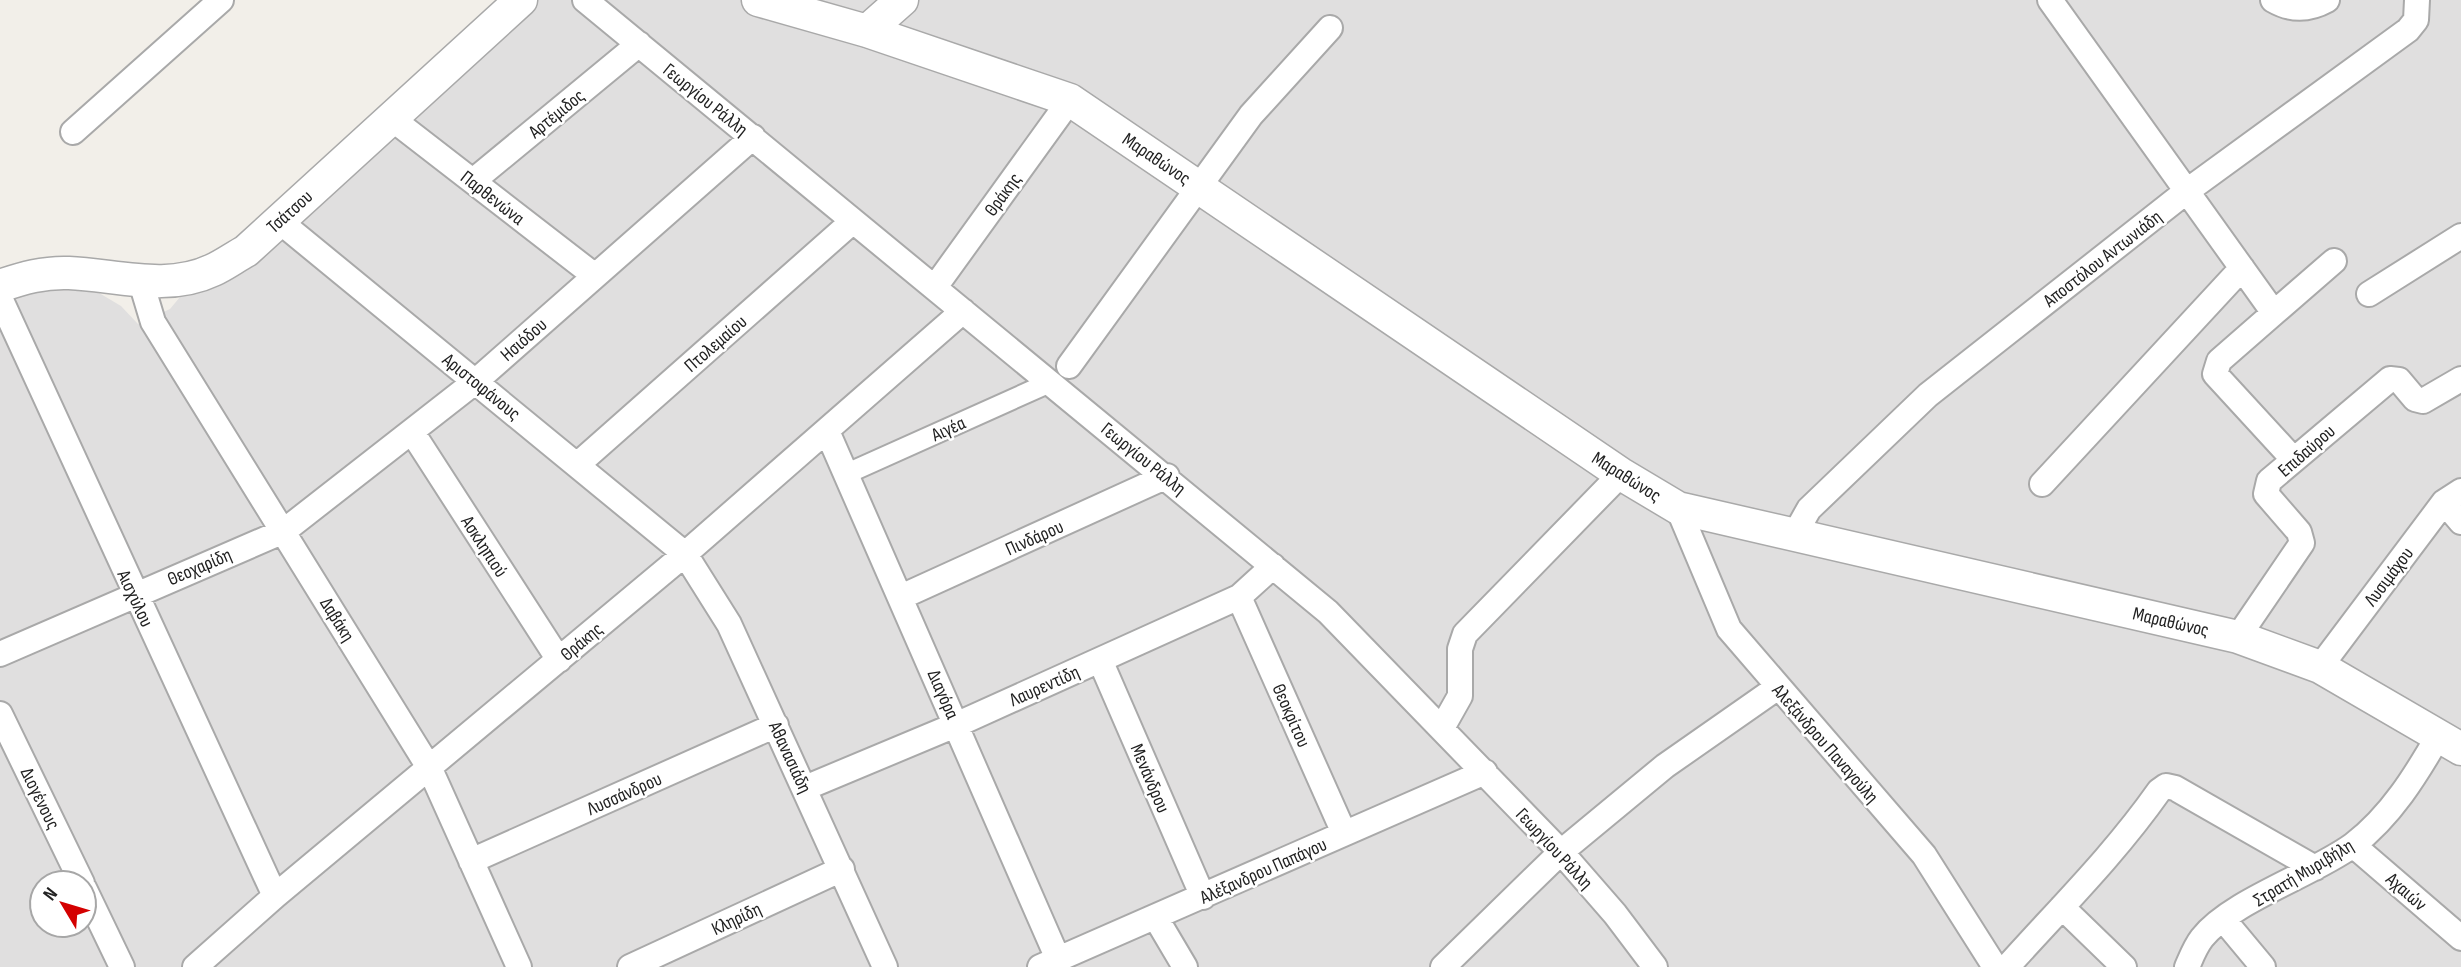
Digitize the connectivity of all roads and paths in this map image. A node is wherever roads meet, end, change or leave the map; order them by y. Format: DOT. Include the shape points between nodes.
graph roads {
  1 [pos="221,0"];
  2 [pos="521,0"];
  3 [pos="585,0"];
  4 [pos="758,0"];
  5 [pos="902,0"];
  6 [pos="2050,0"];
  7 [pos="2273,0"];
  8 [pos="2327,0"];
  9 [pos="2417,0"];
  10 [pos="1330,28"];
  11 [pos="867,31"];
  12 [pos="639,44"];
  13 [pos="1070,100"];
  14 [pos="391,118"];
  15 [pos="73,132"];
  16 [pos="753,137"];
  17 [pos="473,181"];
  18 [pos="1200,187"];
  19 [pos="2187,191"];
  20 [pos="278,220"];
  21 [pos="853,221"];
  22 [pos="2461,236"];
  23 [pos="2334,261"];
  24 [pos="2242,268"];
  25 [pos="595,276"];
  26 [pos="141,282"];
  27 [pos="0,286"];
  28 [pos="935,287"];
  29 [pos="2369,294"];
  30 [pos="0,298"];
  31 [pos="963,311"];
  32 [pos="2274,313"];
  33 [pos="1060,374"];
  34 [pos="2461,379"];
  35 [pos="476,380"];
  36 [pos="827,431"];
  37 [pos="412,432"];
  38 [pos="2294,460"];
  39 [pos="577,465"];
  40 [pos="846,474"];
  41 [pos="1621,474"];
  42 [pos="1167,477"];
  43 [pos="2042,484"];
  44 [pos="2453,496"];
  45 [pos="1678,508"];
  46 [pos="2461,522"];
  47 [pos="284,531"];
  48 [pos="1795,534"];
  49 [pos="685,555"];
  50 [pos="1273,566"];
  51 [pos="134,594"];
  52 [pos="901,597"];
  53 [pos="1239,597"];
  54 [pos="2238,637"];
  55 [pos="0,654"];
  56 [pos="559,660"];
  57 [pos="1100,660"];
  58 [pos="2320,667"];
  59 [pos="1778,687"];
  60 [pos="0,714"];
  61 [pos="958,724"];
  62 [pos="776,725"];
  63 [pos="1442,728"];
  64 [pos="2450,742"];
  65 [pos="430,769"];
  66 [pos="1485,772"];
  67 [pos="805,788"];
  68 [pos="1345,834"];
  69 [pos="2353,845"];
  70 [pos="1560,852"];
  71 [pos="471,861"];
  72 [pos="2315,868"];
  73 [pos="75,869"];
  74 [pos="842,869"];
  75 [pos="275,896"];
  76 [pos="1203,897"];
  77 [pos="2062,907"];
  78 [pos="98,917"];
  79 [pos="1156,918"];
  80 [pos="2223,919"];
  81 [pos="2461,938"];
  82 [pos="1049,963"];
  83 [pos="122,967"];
  84 [pos="195,967"];
  85 [pos="519,967"];
  86 [pos="630,967"];
  87 [pos="885,967"];
  88 [pos="1185,967"];
  89 [pos="1443,967"];
  90 [pos="1655,967"];
  91 [pos="1995,967"];
  92 [pos="2007,967"];
  93 [pos="2124,967"];
  94 [pos="2187,967"];
  95 [pos="2263,967"];
  1 -- 15 [label="street"];
  2 -- 14 [label="street, Τσάτσου"];
  3 -- 12 [label="street, Γεωργίου Ράλλη"];
  4 -- 11 [label="street, Μαραθώνος"];
  5 -- 11 [label="street"];
  6 -- 19 [label="street"];
  7 -- 8 [label="street" via="2305,9"];
  9 -- 19 [label="street, Αποστόλου Αντωνιάδη" via="2416,20 2408,30"];
  10 -- 18 [label="street" via="1251,116"];
  11 -- 13 [label="street, Μαραθώνος"];
  12 -- 16 [label="street, Γεωργίου Ράλλη"];
  12 -- 17 [label="street, Αρτέμιδος"];
  13 -- 18 [label="street, Μαραθώνος"];
  13 -- 28 [label="street, Θράκης"];
  14 -- 17 [label="street, Παρθενώνα"];
  14 -- 20 [label="street, Τσάτσου"];
  16 -- 21 [label="street, Γεωργίου Ράλλη"];
  16 -- 25 [label="street, Ησιόδου"];
  17 -- 25 [label="street, Παρθενώνα"];
  18 -- 33 [label="street"];
  18 -- 41 [label="street, Μαραθώνος"];
  19 -- 24 [label="street"];
  19 -- 48 [label="street, Αποστόλου Αντωνιάδη" via="1928,395 1809,509"];
  20 -- 26 [label="street, Τσάτσου" via="246,251 212,271 178,280"];
  20 -- 35 [label="street, Αριστοφάνους"];
  21 -- 28 [label="street, Γεωργίου Ράλλη"];
  21 -- 39 [label="street, Πτολεμαίου"];
  22 -- 29 [label="street"];
  23 -- 32 [label="street"];
  24 -- 32 [label="street"];
  24 -- 43 [label="street"];
  25 -- 35 [label="street, Ησιόδου"];
  26 -- 27 [label="street, Τσάτσου" via="68,273 33,275"];
  26 -- 47 [label="street, Δαβάκη" via="153,322"];
  28 -- 31 [label="street, Γεωργίου Ράλλη"];
  30 -- 51 [label="street, Αισχύλου"];
  31 -- 33 [label="street, Γεωργίου Ράλλη"];
  31 -- 36 [label="street, Θράκης"];
  32 -- 38 [label="street" via="2215,369 2218,378"];
  33 -- 40 [label="street, Αιγέα"];
  33 -- 42 [label="street, Γεωργίου Ράλλη"];
  34 -- 38 [label="street, Επιδαύρου" via="2423,401 2415,399 2399,380 2390,379"];
  35 -- 37 [label="street, Ησιόδου"];
  35 -- 39 [label="street, Αριστοφάνους"];
  36 -- 40 [label="street, Διαγόρα"];
  36 -- 49 [label="street, Θράκης"];
  37 -- 47 [label="street, Ησιόδου"];
  37 -- 56 [label="street, Ασκληπιού"];
  38 -- 54 [label="street, Επιδαύρου" via="2265,489 2301,535 2302,543"];
  39 -- 49 [label="street, Αριστοφάνους"];
  40 -- 52 [label="street, Διαγόρα"];
  41 -- 45 [label="street, Μαραθώνος"];
  41 -- 63 [label="street" via="1465,634 1460,696"];
  42 -- 50 [label="street, Γεωργίου Ράλλη"];
  42 -- 52 [label="street, Πινδάρου"];
  44 -- 46 [label="street"];
  44 -- 58 [label="street, Λυσιμάχου"];
  45 -- 48 [label="street, Μαραθώνος"];
  45 -- 59 [label="street, Αλεξάνδρου Παναγούλη" via="1729,629"];
  47 -- 51 [label="street, Θεοχαρίδη"];
  47 -- 65 [label="street, Δαβάκη"];
  48 -- 54 [label="street, Μαραθώνος"];
  49 -- 56 [label="street, Θράκης"];
  49 -- 62 [label="street, Αθανασιάδη" via="729,624"];
  50 -- 53 [label="street, Λαυρεντίδη"];
  50 -- 63 [label="street, Γεωργίου Ράλλη" via="1328,612"];
  51 -- 55 [label="street, Θεοχαρίδη"];
  51 -- 75 [label="street, Αισχύλου"];
  52 -- 61 [label="street, Διαγόρα"];
  53 -- 57 [label="street, Λαυρεντίδη"];
  53 -- 68 [label="street, Θεοκρίτου"];
  54 -- 58 [label="street, Μαραθώνος"];
  56 -- 65 [label="street, Θράκης"];
  57 -- 61 [label="street, Λαυρεντίδη"];
  57 -- 76 [label="street, Μενάνδρου"];
  58 -- 64 [label="street, Μαραθώνος"];
  59 -- 70 [label="street" via="1664,766"];
  59 -- 91 [label="street, Αλεξάνδρου Παναγούλη" via="1924,855"];
  60 -- 73 [label="street, Διογένους"];
  61 -- 67 [label="street, Λαυρεντίδη"];
  61 -- 82 [label="street, Διαγόρα"];
  62 -- 67 [label="street, Αθανασιάδη"];
  62 -- 71 [label="street, Λυσσάνδρου"];
  63 -- 66 [label="street, Γεωργίου Ράλλη"];
  64 -- 69 [label="street, Στρατή Μυριβήλη"];
  65 -- 71 [label="street, Δαβάκη"];
  65 -- 75 [label="street, Θράκης"];
  66 -- 68 [label="street, Αλέξανδρου Παπάγου"];
  66 -- 70 [label="street, Γεωργίου Ράλλη"];
  67 -- 74 [label="street, Αθανασιάδη"];
  68 -- 76 [label="street, Αλέξανδρου Παπάγου"];
  69 -- 72 [label="street, Στρατή Μυριβήλη"];
  69 -- 81 [label="street, Αχαιών"];
  70 -- 89 [label="street"];
  70 -- 90 [label="street, Γεωργίου Ράλλη"];
  71 -- 85 [label="street, Δαβάκη"];
  72 -- 77 [label="street" via="2166,786"];
  72 -- 80 [label="street, Στρατή Μυριβήλη"];
  74 -- 86 [label="street, Κληρίδη"];
  74 -- 87 [label="street, Αθανασιάδη"];
  75 -- 84 [label="street, Θράκης"];
  76 -- 79 [label="street, Αλέξανδρου Παπάγου"];
  77 -- 92 [label="street"];
  77 -- 93 [label="street"];
  78 -- 83 [label="street"];
  79 -- 82 [label="street, Αλέξανδρου Παπάγου"];
  79 -- 88 [label="street"];
  80 -- 94 [label="street, Στρατή Μυριβήλη" via="2202,938"];
  80 -- 95 [label="street"];
}
